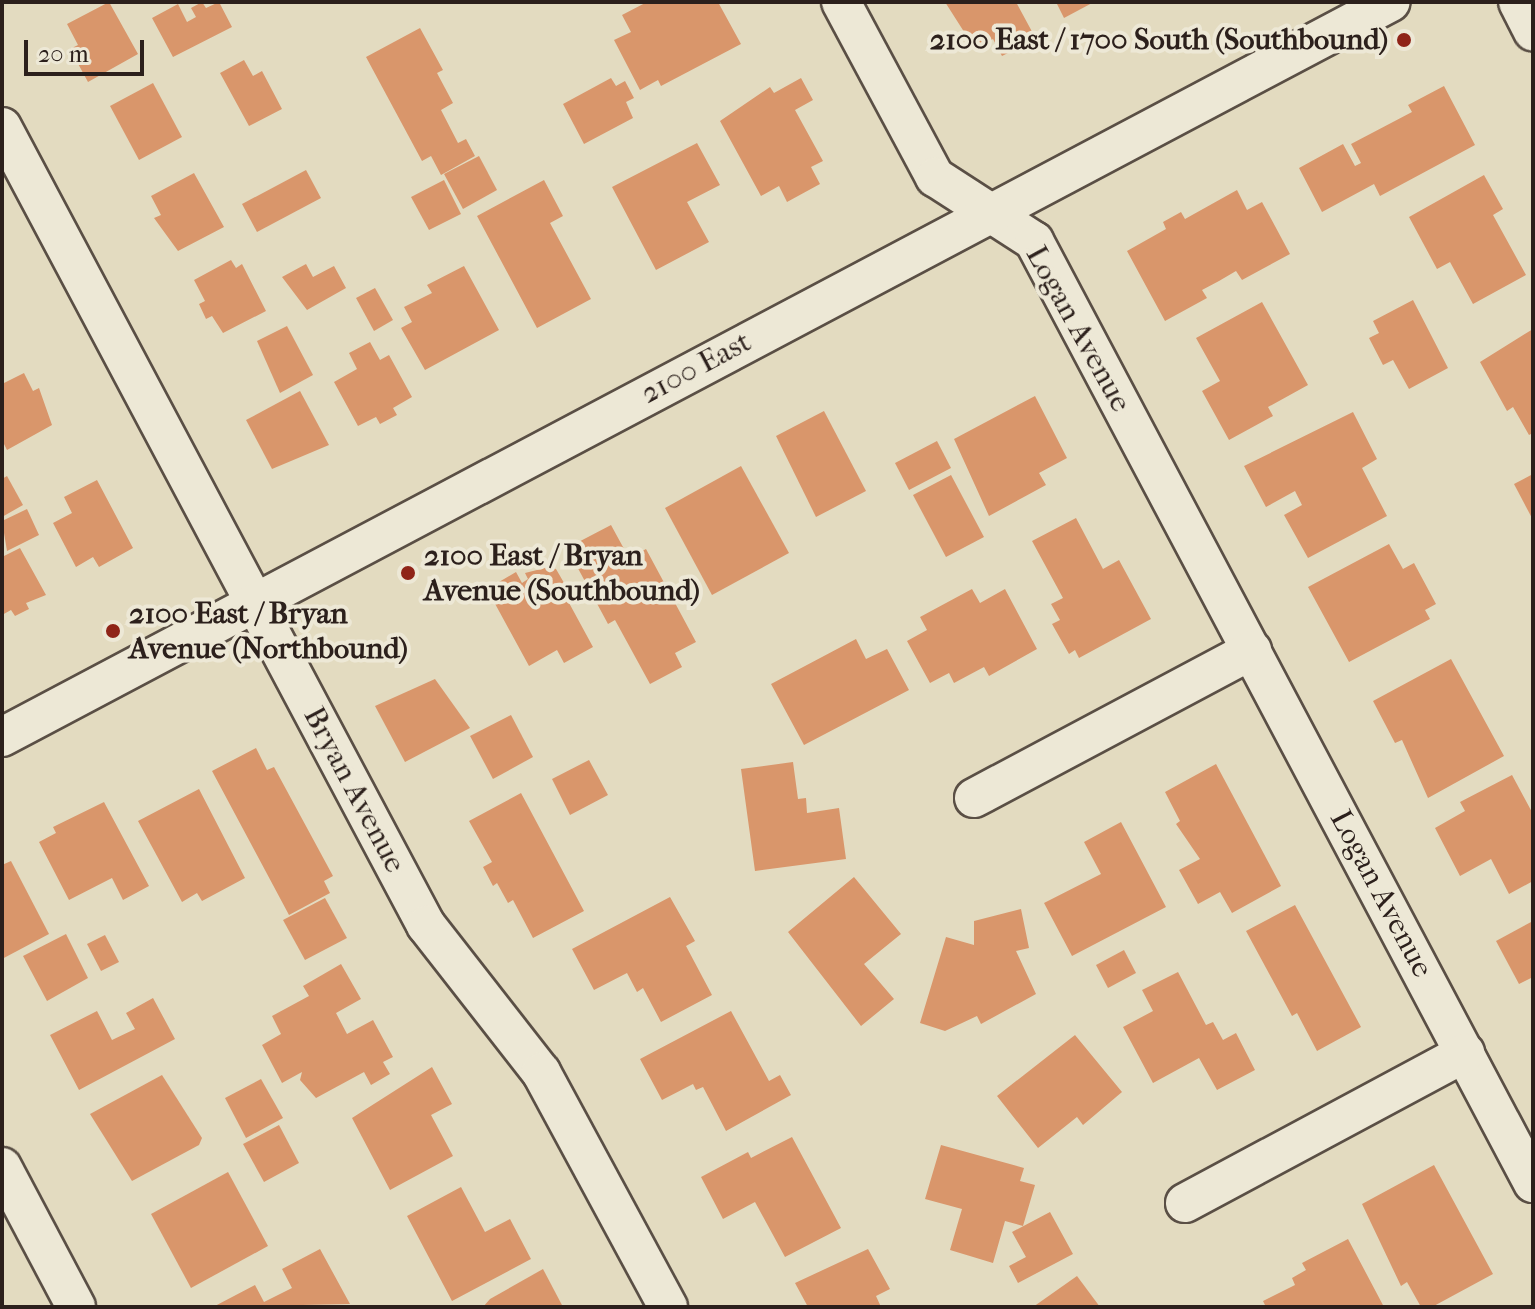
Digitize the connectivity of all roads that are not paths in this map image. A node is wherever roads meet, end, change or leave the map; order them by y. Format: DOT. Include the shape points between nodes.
graph roads {
  1 [pos="841,2"];
  2 [pos="1391,2"];
  3 [pos="1518,2"];
  4 [pos="1533,31"];
  5 [pos="2,127"];
  6 [pos="986,213"];
  7 [pos="254,602"];
  8 [pos="1252,650"];
  9 [pos="2,737"];
  10 [pos="974,798"];
  11 [pos="1465,1053"];
  12 [pos="2,1167"];
  13 [pos="1533,1183"];
  14 [pos="1185,1203"];
  15 [pos="76,1307"];
  16 [pos="668,1307"];
  1 -- 6 [label="street, Logan Avenue" via="935,177"];
  2 -- 6 [label="street, 2100 East"];
  3 -- 4 [label="street"];
  5 -- 7 [label="street, Bryan Avenue"];
  6 -- 7 [label="street, 2100 East"];
  6 -- 8 [label="street, Logan Avenue" via="1034,241"];
  7 -- 9 [label="street, 2100 East"];
  7 -- 16 [label="street, Bryan Avenue" via="426,925 541,1072"];
  8 -- 10 [label="street"];
  8 -- 11 [label="street, Logan Avenue"];
  11 -- 13 [label="street, Logan Avenue"];
  11 -- 14 [label="street"];
  12 -- 15 [label="street"];
}
